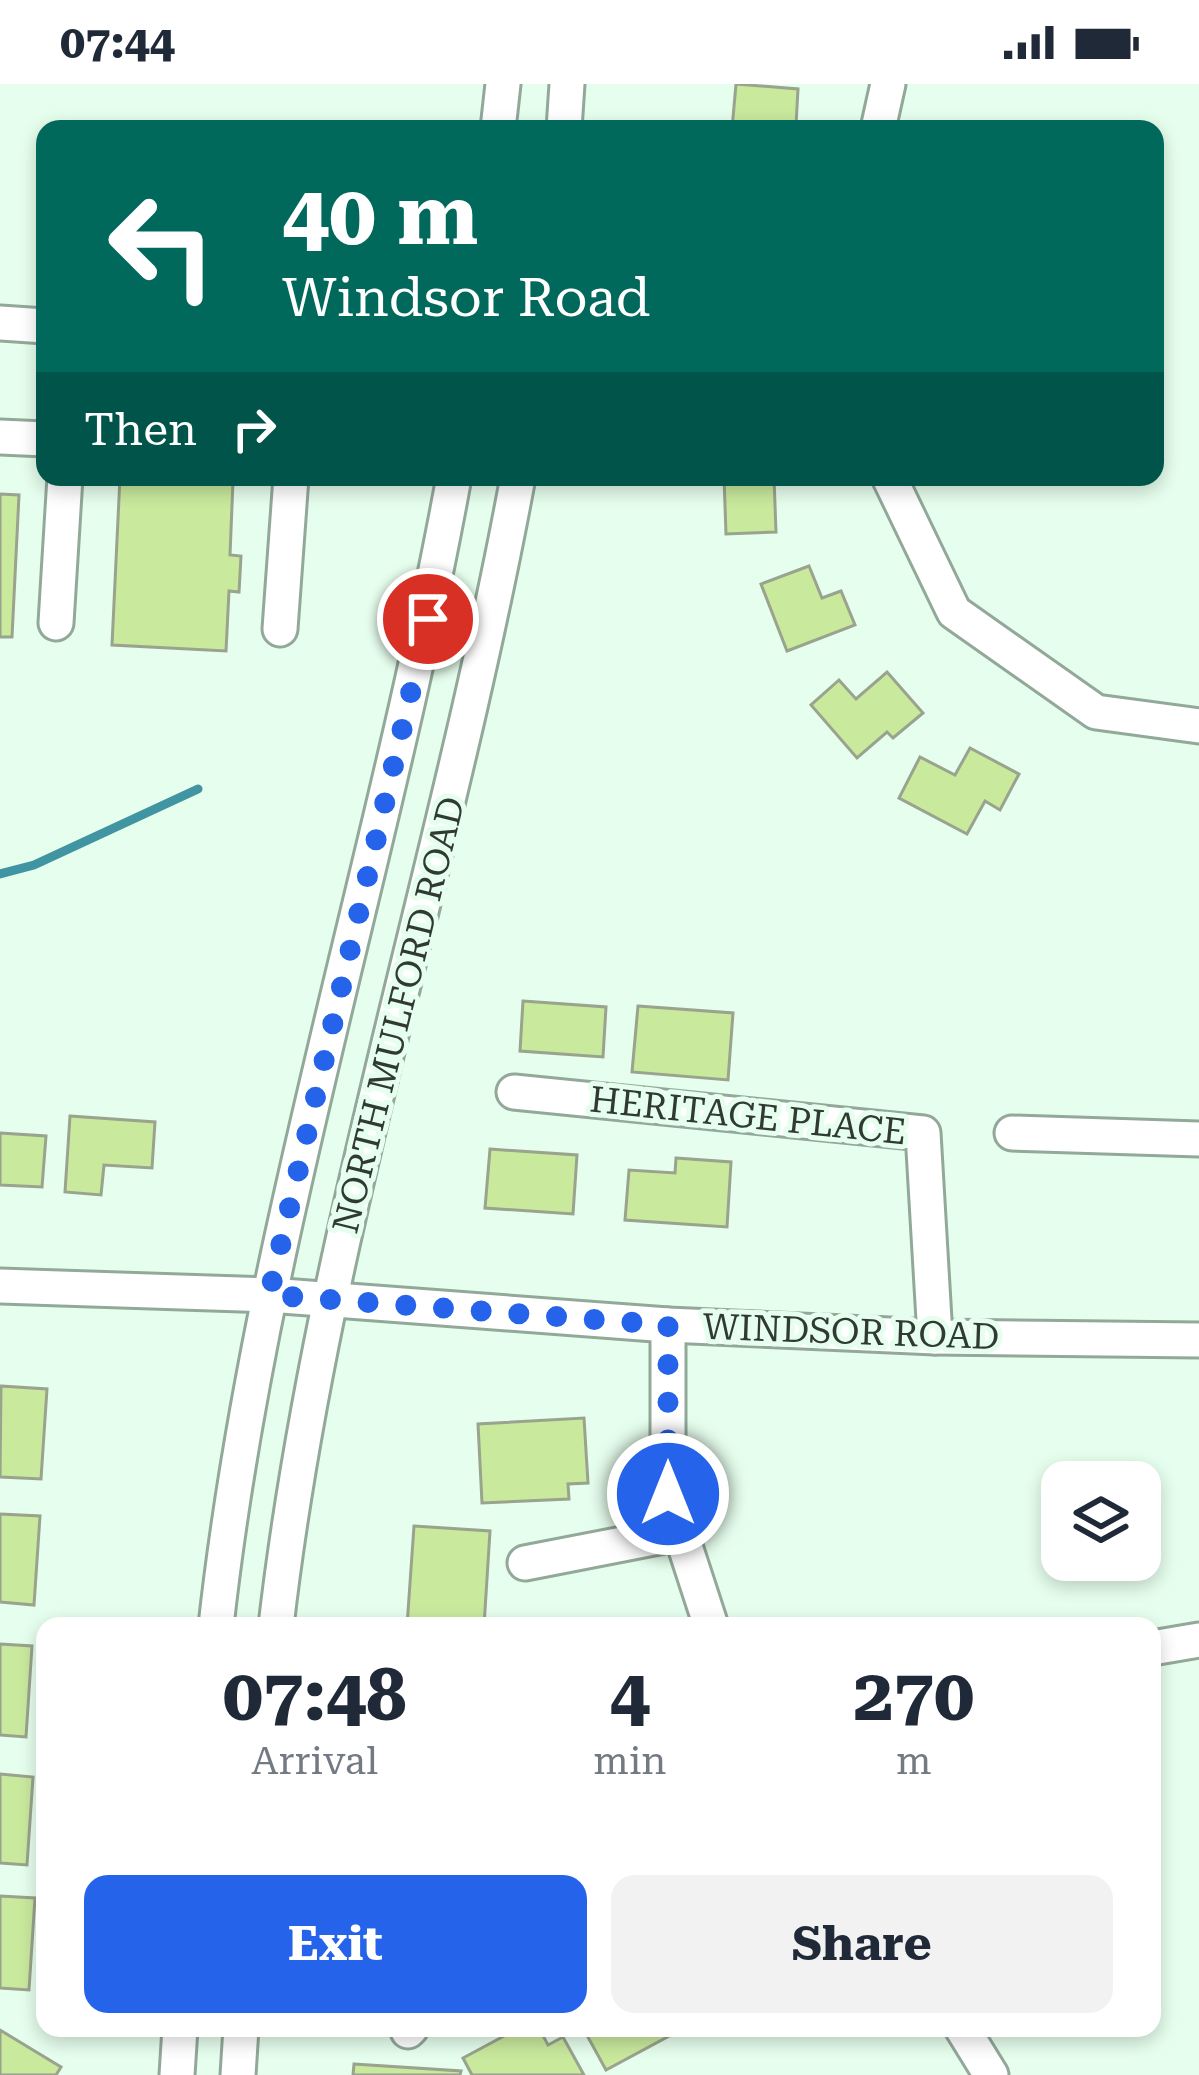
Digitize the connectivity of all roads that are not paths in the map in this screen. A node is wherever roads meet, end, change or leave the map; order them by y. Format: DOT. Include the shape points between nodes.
graph roads {
  1 [pos="502,84"];
  2 [pos="567,84"];
  3 [pos="889,84"];
  4 [pos="499,120"];
  5 [pos="564,120"];
  6 [pos="880,120"];
  7 [pos="0,323"];
  8 [pos="36,325"];
  9 [pos="0,437"];
  10 [pos="36,439"];
  11 [pos="64,486"];
  12 [pos="290,486"];
  13 [pos="452,486"];
  14 [pos="516,486"];
  15 [pos="893,486"];
  16 [pos="56,623"];
  17 [pos="280,629"];
  18 [pos="1199,726"];
  19 [pos="514,1092"];
  20 [pos="1012,1133"];
  21 [pos="1199,1139"];
  22 [pos="0,1286"];
  23 [pos="269,1295"];
  24 [pos="331,1300"];
  25 [pos="668,1325"];
  26 [pos="934,1337"];
  27 [pos="1199,1340"];
  28 [pos="680,1533"];
  29 [pos="525,1564"];
  30 [pos="217,1617"];
  31 [pos="278,1617"];
  32 [pos="708,1617"];
  33 [pos="1199,1640"];
  34 [pos="1161,1646"];
  35 [pos="179,2037"];
  36 [pos="240,2037"];
  37 [pos="968,2037"];
  38 [pos="177,2075"];
  39 [pos="238,2075"];
  40 [pos="992,2075"];
  1 -- 4 [label="street"];
  2 -- 5 [label="street"];
  3 -- 6 [label="street"];
  7 -- 8 [label="street"];
  9 -- 10 [label="street"];
  11 -- 16 [label="street"];
  12 -- 17 [label="street"];
  13 -- 23 [label="street, NORTH MULFORD ROAD"];
  14 -- 24 [label="street, NORTH MULFORD ROAD" via="479,679"];
  15 -- 18 [label="street" via="953,612 1096,712"];
  19 -- 26 [label="street, HERITAGE PLACE" via="923,1133"];
  20 -- 21 [label="street"];
  22 -- 23 [label="street, WINDSOR ROAD"];
  23 -- 24 [label="street, WINDSOR ROAD"];
  23 -- 30 [label="street, NORTH MULFORD ROAD"];
  24 -- 25 [label="street, WINDSOR ROAD"];
  24 -- 31 [label="street, NORTH MULFORD ROAD"];
  25 -- 26 [label="street, WINDSOR ROAD"];
  25 -- 28 [label="street" via="668,1494"];
  26 -- 27 [label="street, WINDSOR ROAD"];
  28 -- 29 [label="street"];
  28 -- 32 [label="street"];
  33 -- 34 [label="street"];
  35 -- 38 [label="street"];
  36 -- 39 [label="street"];
  37 -- 40 [label="street"];
}
